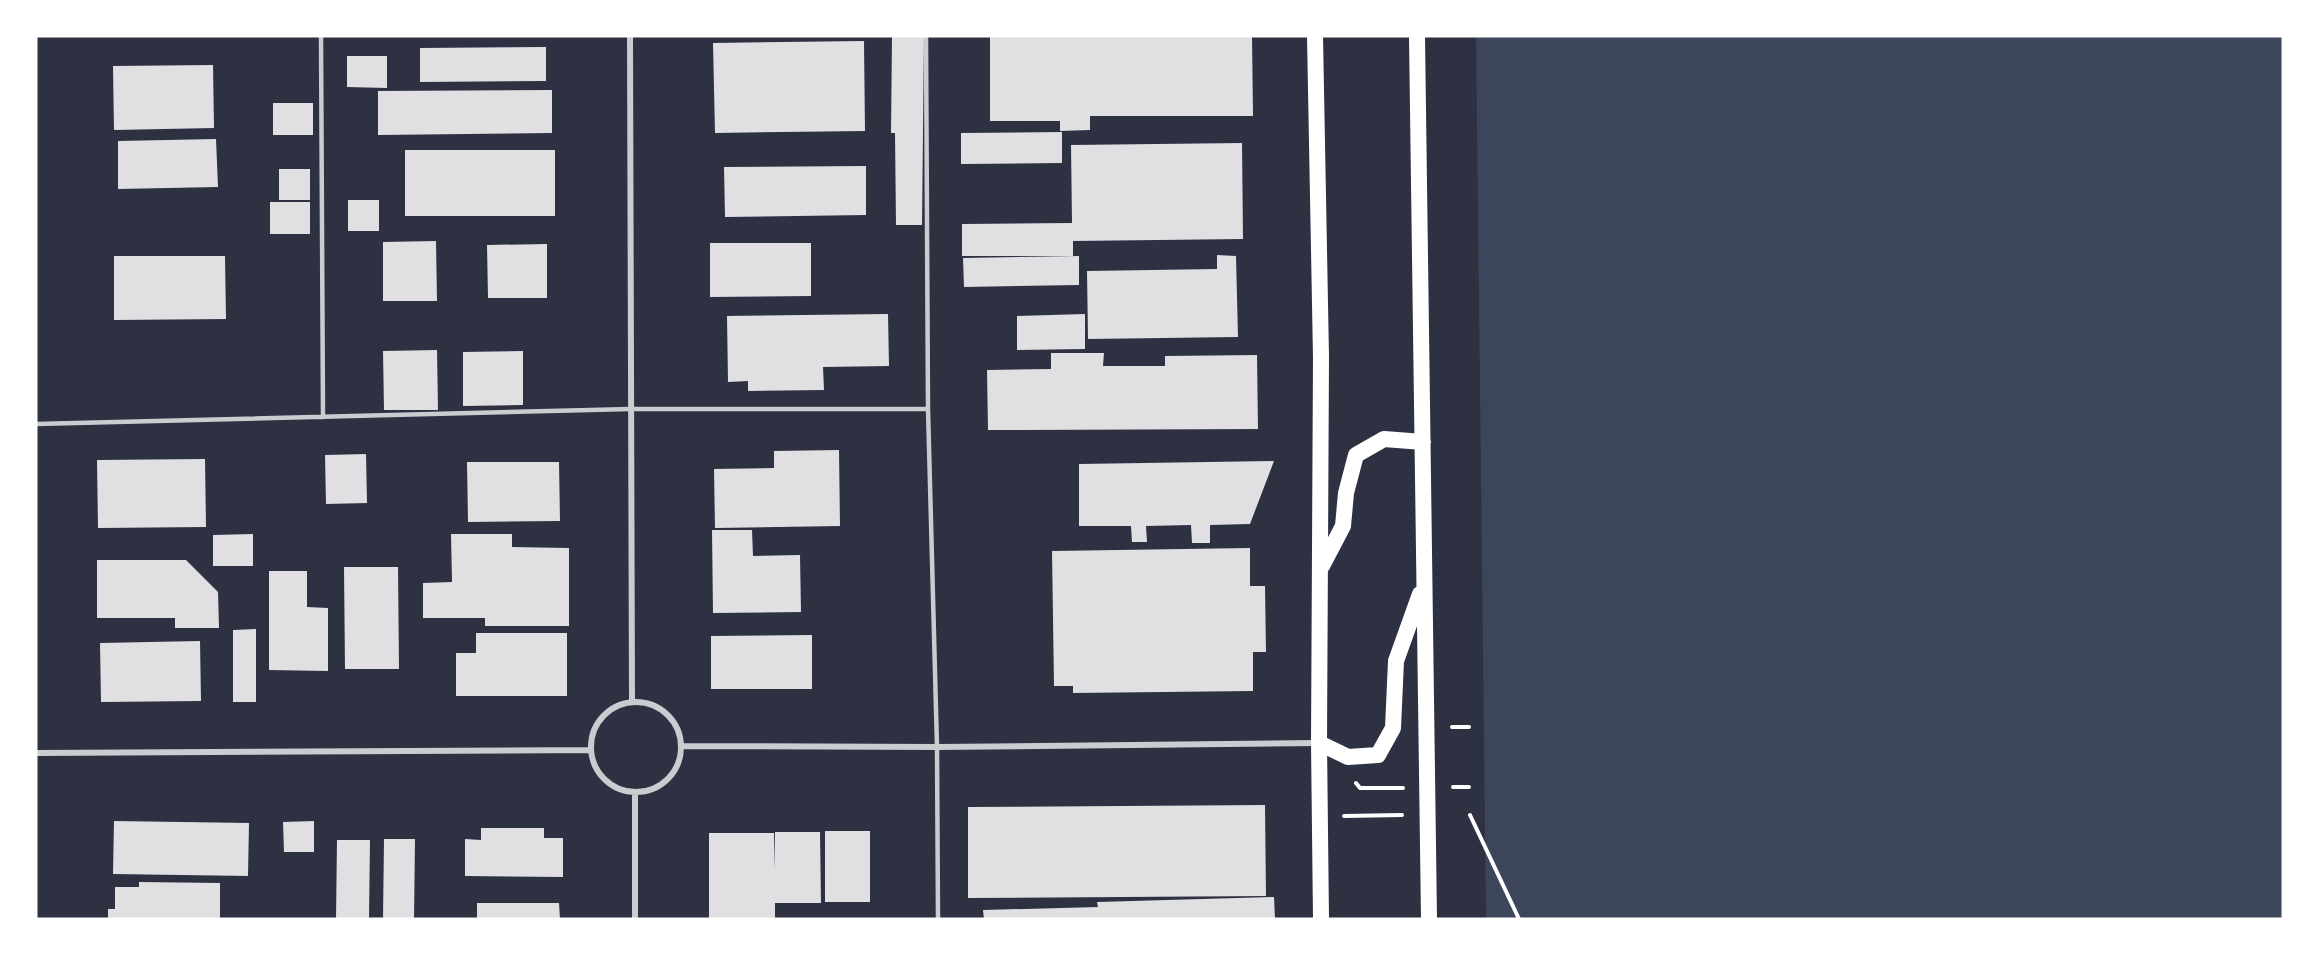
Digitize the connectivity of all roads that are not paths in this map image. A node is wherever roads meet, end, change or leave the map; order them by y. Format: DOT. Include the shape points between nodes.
graph roads {
  1 [pos="321,36"];
  2 [pos="630,36"];
  3 [pos="926,36"];
  4 [pos="1316,36"];
  5 [pos="1417,36"];
  6 [pos="632,409"];
  7 [pos="928,409"];
  8 [pos="323,417"];
  9 [pos="36,424"];
  10 [pos="1423,442"];
  11 [pos="1320,570"];
  12 [pos="1424,581"];
  13 [pos="632,702"];
  14 [pos="1319,742"];
  15 [pos="682,746"];
  16 [pos="937,747"];
  17 [pos="591,750"];
  18 [pos="36,753"];
  19 [pos="635,794"];
  20 [pos="635,919"];
  21 [pos="938,919"];
  22 [pos="1321,919"];
  23 [pos="1429,919"];
  1 -- 8 [label="lane"];
  2 -- 6 [label="street"];
  3 -- 7 [label="lane"];
  4 -- 11 [label="highway"];
  5 -- 10 [label="highway"];
  6 -- 7 [label="lane"];
  6 -- 8 [label="lane"];
  6 -- 13 [label="street"];
  7 -- 16 [label="lane"];
  8 -- 9 [label="lane"];
  10 -- 11 [label="highway" via="1384,439 1356,454 1343,526"];
  10 -- 12 [label="highway"];
  11 -- 14 [label="highway"];
  12 -- 14 [label="highway" via="1396,661 1393,728 1378,755 1348,757"];
  12 -- 23 [label="highway"];
  13 -- 15 [label="street" via="660,708 672,718"];
  13 -- 17 [label="street" via="606,713 592,736"];
  14 -- 16 [label="street"];
  14 -- 22 [label="highway"];
  15 -- 16 [label="street"];
  15 -- 19 [label="street" via="679,764 669,780 653,790"];
  16 -- 21 [label="lane"];
  17 -- 18 [label="street"];
  17 -- 19 [label="street" via="594,766 604,781"];
  19 -- 20 [label="street"];
}
